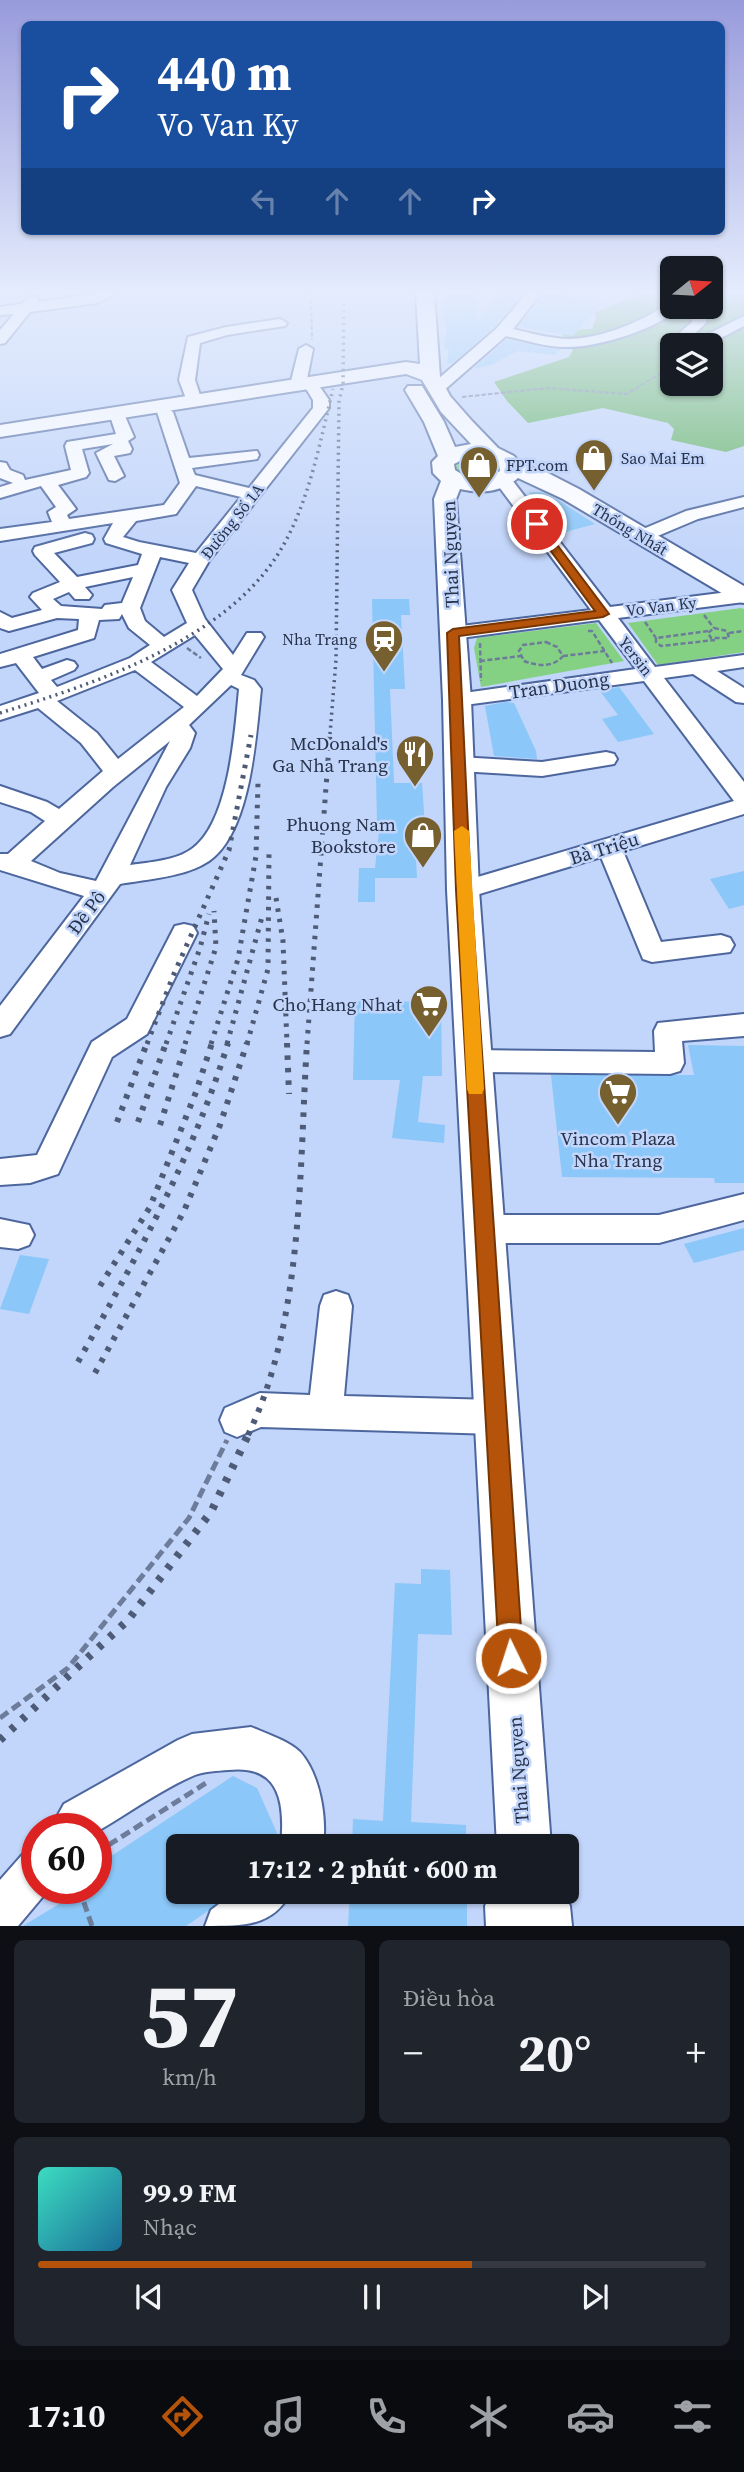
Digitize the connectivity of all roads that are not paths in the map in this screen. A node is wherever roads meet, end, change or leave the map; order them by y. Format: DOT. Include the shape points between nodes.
graph roads {
  1 [pos="188,383"];
  2 [pos="335,383"];
  3 [pos="414,383"];
  4 [pos="433,383"];
  5 [pos="307,385"];
  6 [pos="194,401"];
  7 [pos="165,412"];
  8 [pos="0,431"];
  9 [pos="121,431"];
  10 [pos="0,437"];
  11 [pos="490,452"];
  12 [pos="251,455"];
  13 [pos="0,467"];
  14 [pos="451,468"];
  15 [pos="186,471"];
  16 [pos="508,474"];
  17 [pos="115,476"];
  18 [pos="17,479"];
  19 [pos="49,482"];
  20 [pos="0,493"];
  21 [pos="253,494"];
  22 [pos="744,502"];
  23 [pos="131,515"];
  24 [pos="74,529"];
  25 [pos="0,535"];
  26 [pos="642,536"];
  27 [pos="113,539"];
  28 [pos="153,551"];
  29 [pos="201,559"];
  30 [pos="144,569"];
  31 [pos="73,584"];
  32 [pos="744,596"];
  33 [pos="130,608"];
  34 [pos="85,609"];
  35 [pos="57,612"];
  36 [pos="603,614"];
  37 [pos="8,621"];
  38 [pos="199,624"];
  39 [pos="466,631"];
  40 [pos="254,637"];
  41 [pos="162,645"];
  42 [pos="18,655"];
  43 [pos="744,661"];
  44 [pos="137,662"];
  45 [pos="67,666"];
  46 [pos="696,667"];
  47 [pos="648,672"];
  48 [pos="231,674"];
  49 [pos="44,694"];
  50 [pos="744,697"];
  51 [pos="469,698"];
  52 [pos="198,707"];
  53 [pos="0,713"];
  54 [pos="0,719"];
  55 [pos="177,724"];
  56 [pos="606,759"];
  57 [pos="459,764"];
  58 [pos="117,772"];
  59 [pos="0,794"];
  60 [pos="744,798"];
  61 [pos="744,806"];
  62 [pos="61,820"];
  63 [pos="609,846"];
  64 [pos="6,862"];
  65 [pos="106,884"];
  66 [pos="463,890"];
  67 [pos="184,933"];
  68 [pos="721,946"];
  69 [pos="744,1025"];
  70 [pos="0,1026"];
  71 [pos="474,1061"];
  72 [pos="0,1171"];
  73 [pos="744,1207"];
  74 [pos="484,1229"];
  75 [pos="336,1306"];
  76 [pos="325,1412"];
  77 [pos="495,1417"];
  78 [pos="237,1420"];
  79 [pos="89,1813"];
  80 [pos="303,1834"];
  81 [pos="523,1834"];
  82 [pos="21,1889"];
  83 [pos="254,1904"];
  84 [pos="514,1904"];
  85 [pos="540,1904"];
  86 [pos="0,1914"];
  87 [pos="227,1926"];
  88 [pos="514,1926"];
  89 [pos="544,1926"];
  1 -- 6 [label="street"];
  2 -- 5 [label="main road"];
  3 -- 14 [label="main road"];
  4 -- 11 [label="main road" via="461,424"];
  5 -- 6 [label="main road"];
  5 -- 7 [label="main road"];
  5 -- 21 [label="street, Đường Số 1A" via="321,400 321,408"];
  6 -- 8 [label="main road"];
  7 -- 9 [label="main road"];
  7 -- 15 [label="street"];
  9 -- 10 [label="main road"];
  9 -- 17 [label="street" via="124,449 104,453"];
  9 -- 19 [label="street" via="73,446 80,473"];
  11 -- 14 [label="main road" via="466,451"];
  11 -- 16 [label="main road" via="508,461"];
  12 -- 15 [label="street"];
  13 -- 18 [label="street" via="2,473"];
  14 -- 16 [label="main road" via="474,484"];
  14 -- 39 [label="main road, Thai Nguyen" via="445,499"];
  15 -- 21 [label="street"];
  15 -- 23 [label="street" via="189,483 177,512 148,510"];
  16 -- 26 [label="main road, Thống Nhất" via="538,477"];
  16 -- 36 [label="street, Yersin"];
  19 -- 20 [label="street" via="45,479"];
  19 -- 24 [label="street" via="67,509 57,512"];
  21 -- 29 [label="street, Đường Số 1A"];
  22 -- 26 [label="street" via="692,515"];
  23 -- 24 [label="street"];
  23 -- 27 [label="street"];
  24 -- 25 [label="street"];
  24 -- 27 [label="street" via="95,548"];
  24 -- 31 [label="street" via="42,551"];
  26 -- 32 [label="main road, Thống Nhất"];
  27 -- 28 [label="street"];
  28 -- 29 [label="street"];
  28 -- 30 [label="street"];
  29 -- 38 [label="street, Đường Số 1A" via="182,590"];
  30 -- 31 [label="street"];
  30 -- 33 [label="street"];
  31 -- 34 [label="street" via="82,593"];
  31 -- 35 [label="street" via="40,597"];
  32 -- 36 [label="street, Vo Van Ky"];
  33 -- 34 [label="street" via="111,609 112,615"];
  33 -- 41 [label="street" via="136,624"];
  34 -- 35 [label="street"];
  34 -- 42 [label="street" via="87,634"];
  35 -- 37 [label="street"];
  36 -- 39 [label="street, Vo Van Ky"];
  36 -- 47 [label="street, Yersin"];
  37 -- 42 [label="street"];
  38 -- 41 [label="street"];
  38 -- 48 [label="street"];
  39 -- 51 [label="main road, Thai Nguyen"];
  40 -- 48 [label="street"];
  41 -- 44 [label="street"];
  42 -- 49 [label="street"];
  43 -- 46 [label="street, Tran Duong"];
  44 -- 49 [label="street" via="76,688"];
  44 -- 52 [label="street"];
  45 -- 49 [label="street"];
  46 -- 47 [label="street, Tran Duong"];
  46 -- 50 [label="street"];
  47 -- 51 [label="street, Tran Duong"];
  47 -- 60 [label="street, Yersin"];
  48 -- 52 [label="street"];
  48 -- 65 [label="street" via="250,690 232,800 221,833 212,846 192,858"];
  49 -- 53 [label="street"];
  49 -- 54 [label="street"];
  49 -- 58 [label="street"];
  51 -- 57 [label="main road, Thai Nguyen"];
  52 -- 55 [label="street"];
  55 -- 58 [label="street"];
  55 -- 65 [label="street, Đề Pô" via="184,733 182,741"];
  56 -- 57 [label="street" via="542,769"];
  57 -- 66 [label="main road, Thai Nguyen"];
  58 -- 62 [label="street"];
  59 -- 62 [label="street"];
  61 -- 63 [label="street, Bà Triệu"];
  62 -- 64 [label="street"];
  63 -- 66 [label="street, Bà Triệu"];
  63 -- 68 [label="street" via="656,962"];
  64 -- 65 [label="street" via="54,880"];
  65 -- 70 [label="street, Đề Pô"];
  66 -- 71 [label="main road, Thai Nguyen"];
  67 -- 72 [label="street" via="137,1026 102,1050 47,1166"];
  69 -- 71 [label="street" via="667,1031 670,1063"];
  71 -- 74 [label="main road, Thai Nguyen"];
  73 -- 74 [label="street" via="659,1229"];
  74 -- 77 [label="main road, Thai Nguyen"];
  75 -- 76 [label="street"];
  76 -- 77 [label="street"];
  76 -- 78 [label="street" via="260,1410"];
  77 -- 81 [label="main road, Thai Nguyen"];
  79 -- 80 [label="street" via="192,1754 251,1746 285,1766 298,1791"];
  82 -- 86 [label="street"];
  83 -- 87 [label="street"];
  84 -- 88 [label="main road"];
  85 -- 89 [label="main road"];
}
